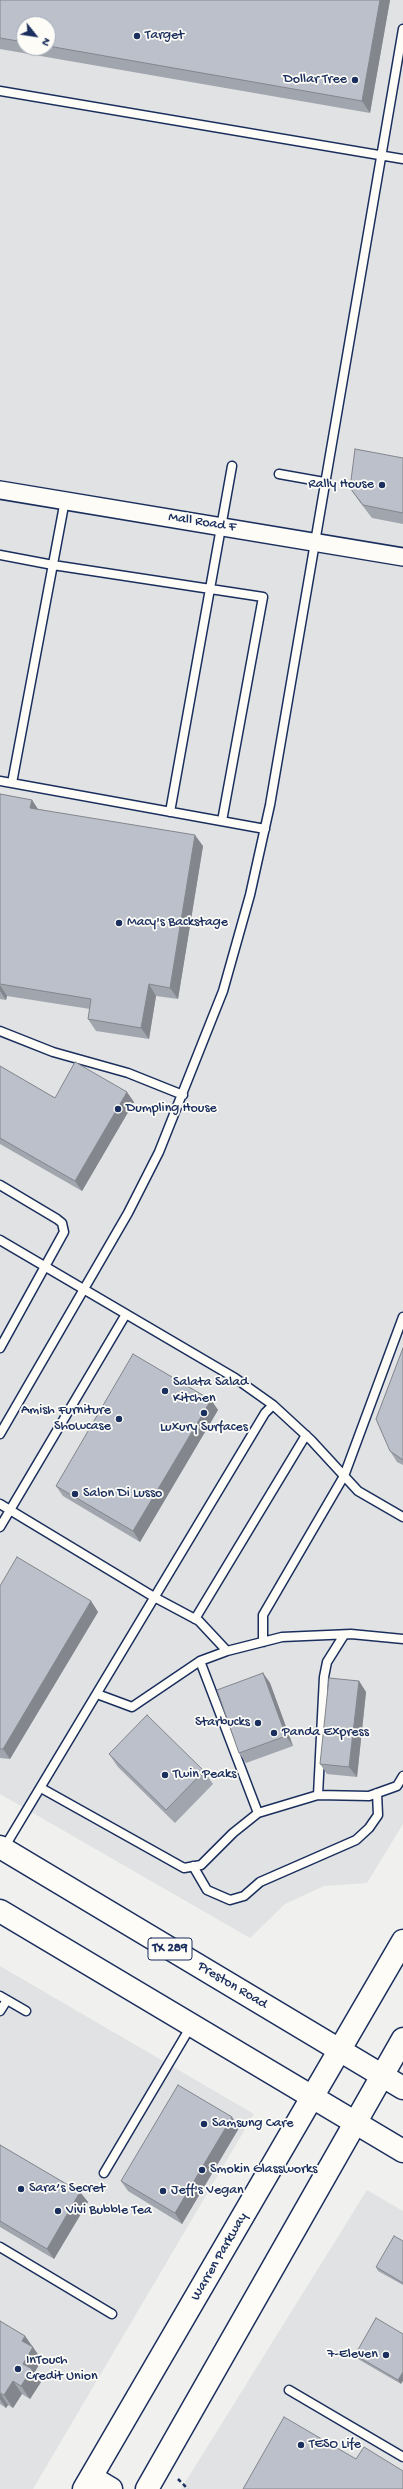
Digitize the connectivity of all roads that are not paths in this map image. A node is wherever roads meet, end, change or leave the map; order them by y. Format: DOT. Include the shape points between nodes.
graph roads {
  1 [pos="403,29"];
  2 [pos="0,91"];
  3 [pos="381,155"];
  4 [pos="403,159"];
  5 [pos="232,466"];
  6 [pos="279,474"];
  7 [pos="324,482"];
  8 [pos="0,490"];
  9 [pos="65,500"];
  10 [pos="221,526"];
  11 [pos="314,541"];
  12 [pos="0,554"];
  13 [pos="403,557"];
  14 [pos="53,565"];
  15 [pos="210,590"];
  16 [pos="0,781"];
  17 [pos="12,783"];
  18 [pos="170,812"];
  19 [pos="222,821"];
  20 [pos="265,829"];
  21 [pos="0,1031"];
  22 [pos="183,1095"];
  23 [pos="0,1185"];
  24 [pos="0,1240"];
  25 [pos="46,1267"];
  26 [pos="84,1290"];
  27 [pos="126,1314"];
  28 [pos="403,1317"];
  29 [pos="0,1348"];
  30 [pos="273,1404"];
  31 [pos="0,1434"];
  32 [pos="306,1435"];
  33 [pos="344,1476"];
  34 [pos="0,1504"];
  35 [pos="10,1510"];
  36 [pos="403,1517"];
  37 [pos="0,1527"];
  38 [pos="154,1597"];
  39 [pos="195,1619"];
  40 [pos="344,1635"];
  41 [pos="403,1639"];
  42 [pos="263,1642"];
  43 [pos="227,1650"];
  44 [pos="200,1661"];
  45 [pos="96,1694"];
  46 [pos="403,1776"];
  47 [pos="41,1788"];
  48 [pos="377,1793"];
  49 [pos="318,1795"];
  50 [pos="258,1813"];
  51 [pos="2,1848"];
  52 [pos="193,1866"];
  53 [pos="0,1911"];
  54 [pos="403,1941"];
  55 [pos="4,1998"];
  56 [pos="0,2011"];
  57 [pos="26,2011"];
  58 [pos="192,2023"];
  59 [pos="403,2039"];
  60 [pos="340,2051"];
  61 [pos="382,2076"];
  62 [pos="403,2088"];
  63 [pos="313,2098"];
  64 [pos="356,2122"];
  65 [pos="403,2151"];
  66 [pos="104,2173"];
  67 [pos="0,2247"];
  68 [pos="112,2314"];
  69 [pos="289,2390"];
  70 [pos="403,2458"];
  71 [pos="88,2483"];
  72 [pos="111,2489"];
  73 [pos="147,2489"];
  1 -- 3 [label="lane"];
  2 -- 3 [label="lane"];
  3 -- 4 [label="lane"];
  3 -- 7 [label="lane"];
  5 -- 10 [label="lane"];
  6 -- 7 [label="lane"];
  7 -- 11 [label="lane"];
  8 -- 9 [label="street, Mall Road F"];
  9 -- 10 [label="street, Mall Road F"];
  9 -- 14 [label="lane"];
  10 -- 11 [label="street, Mall Road F"];
  10 -- 15 [label="lane"];
  11 -- 13 [label="street, Mall Road F"];
  11 -- 20 [label="lane"];
  12 -- 14 [label="lane"];
  14 -- 15 [label="lane"];
  14 -- 17 [label="lane"];
  15 -- 18 [label="lane"];
  15 -- 19 [label="lane" via="263,597"];
  16 -- 17 [label="lane"];
  17 -- 18 [label="lane"];
  18 -- 19 [label="lane"];
  19 -- 20 [label="lane"];
  20 -- 22 [label="lane" via="250,895 223,991"];
  21 -- 22 [label="lane" via="53,1052 128,1073"];
  22 -- 26 [label="lane" via="166,1138 131,1207"];
  23 -- 25 [label="lane" via="57,1219 64,1227 63,1236"];
  24 -- 25 [label="lane"];
  25 -- 26 [label="lane"];
  25 -- 29 [label="lane"];
  26 -- 27 [label="lane"];
  26 -- 31 [label="lane"];
  27 -- 30 [label="lane" via="235,1378"];
  27 -- 35 [label="lane"];
  28 -- 33 [label="lane"];
  30 -- 32 [label="lane"];
  30 -- 38 [label="lane" via="265,1413"];
  32 -- 33 [label="lane"];
  32 -- 39 [label="lane"];
  33 -- 36 [label="lane" via="358,1491"];
  33 -- 42 [label="lane" via="263,1616"];
  34 -- 35 [label="lane"];
  35 -- 37 [label="lane"];
  35 -- 38 [label="lane"];
  38 -- 39 [label="lane"];
  38 -- 45 [label="lane"];
  39 -- 43 [label="lane"];
  40 -- 41 [label="lane"];
  40 -- 42 [label="lane" via="282,1637"];
  40 -- 49 [label="lane" via="327,1662 324,1677"];
  42 -- 43 [label="lane"];
  43 -- 44 [label="lane"];
  44 -- 45 [label="lane" via="132,1707"];
  44 -- 50 [label="lane"];
  45 -- 47 [label="lane"];
  46 -- 48 [label="lane" via="397,1786"];
  47 -- 51 [label="lane"];
  47 -- 52 [label="lane" via="184,1868"];
  48 -- 49 [label="lane" via="370,1796"];
  48 -- 52 [label="lane" via="378,1815 370,1828 356,1840 260,1882 244,1896 230,1900 207,1890"];
  49 -- 50 [label="lane"];
  50 -- 52 [label="lane" via="233,1833 201,1865"];
  51 -- 60 [label="main road, Preston Road / TX 289"];
  53 -- 58 [label="main road"];
  54 -- 60 [label="main road, Warren Parkway"];
  55 -- 56 [label="lane"];
  55 -- 57 [label="lane"];
  58 -- 63 [label="main road"];
  58 -- 66 [label="lane"];
  59 -- 61 [label="main road"];
  60 -- 61 [label="main road, Preston Road / TX 289"];
  60 -- 63 [label="main road, Warren Parkway"];
  61 -- 62 [label="main road, Preston Road / TX 289"];
  61 -- 64 [label="main road"];
  63 -- 64 [label="main road"];
  63 -- 71 [label="main road, Warren Parkway"];
  64 -- 65 [label="main road"];
  64 -- 73 [label="main road"];
  67 -- 68 [label="lane"];
  69 -- 70 [label="lane"];
  71 -- 72 [label="main road"];
}
